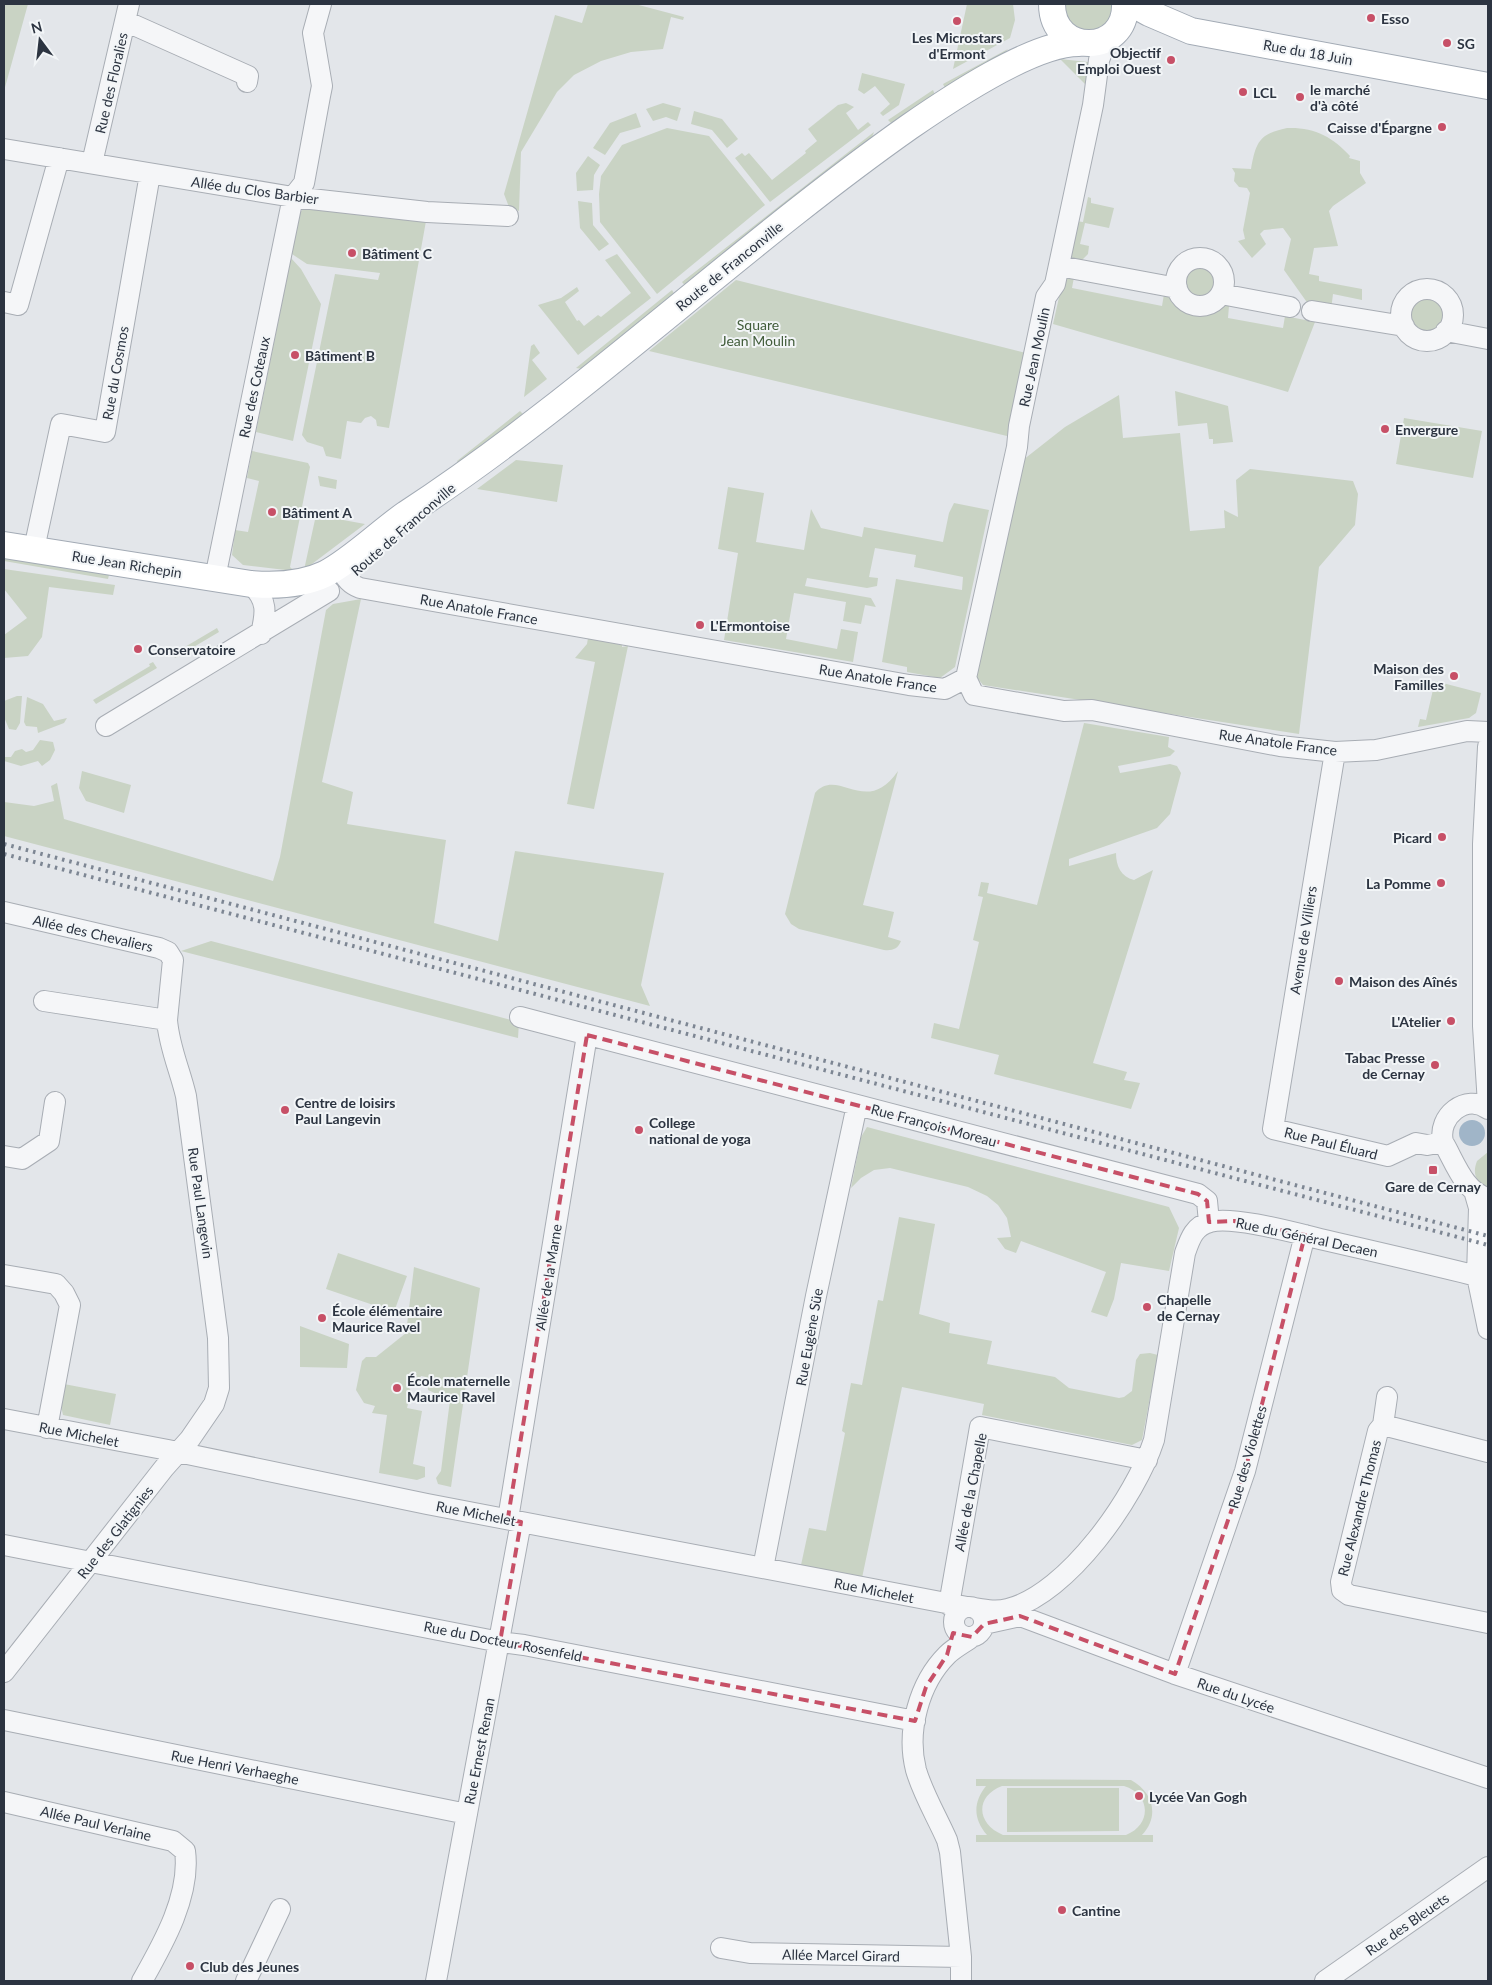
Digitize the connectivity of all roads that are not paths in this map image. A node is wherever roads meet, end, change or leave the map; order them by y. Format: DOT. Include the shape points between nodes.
graph roads {
  1 [pos="321,4"];
  2 [pos="1125,4"];
  3 [pos="1133,4"];
  4 [pos="1053,11"];
  5 [pos="127,12"];
  6 [pos="1192,31"];
  7 [pos="1113,34"];
  8 [pos="1079,42"];
  9 [pos="1009,66"];
  10 [pos="247,82"];
  11 [pos="1488,86"];
  12 [pos="4,149"];
  13 [pos="59,158"];
  14 [pos="92,163"];
  15 [pos="150,174"];
  16 [pos="293,196"];
  17 [pos="508,216"];
  18 [pos="1059,266"];
  19 [pos="1177,288"];
  20 [pos="1221,294"];
  21 [pos="4,302"];
  22 [pos="1290,307"];
  23 [pos="1312,311"];
  24 [pos="1404,326"];
  25 [pos="1446,332"];
  26 [pos="1488,339"];
  27 [pos="4,545"];
  28 [pos="34,549"];
  29 [pos="214,578"];
  30 [pos="251,584"];
  31 [pos="320,586"];
  32 [pos="261,634"];
  33 [pos="966,678"];
  34 [pos="106,726"];
  35 [pos="1488,732"];
  36 [pos="1488,747"];
  37 [pos="1334,752"];
  38 [pos="4,912"];
  39 [pos="44,1000"];
  40 [pos="520,1017"];
  41 [pos="167,1020"];
  42 [pos="587,1035"];
  43 [pos="55,1102"];
  44 [pos="1488,1104"];
  45 [pos="857,1105"];
  46 [pos="1488,1108"];
  47 [pos="1273,1129"];
  48 [pos="1443,1134"];
  49 [pos="4,1156"];
  50 [pos="1482,1196"];
  51 [pos="1209,1222"];
  52 [pos="1305,1235"];
  53 [pos="4,1275"];
  54 [pos="1482,1287"];
  55 [pos="1488,1328"];
  56 [pos="219,1388"];
  57 [pos="1387,1397"];
  58 [pos="4,1419"];
  59 [pos="1383,1425"];
  60 [pos="47,1428"];
  61 [pos="1488,1452"];
  62 [pos="177,1453"];
  63 [pos="1148,1460"];
  64 [pos="515,1520"];
  65 [pos="4,1545"];
  66 [pos="92,1561"];
  67 [pos="763,1568"];
  68 [pos="965,1617"];
  69 [pos="1488,1623"];
  70 [pos="500,1642"];
  71 [pos="4,1672"];
  72 [pos="1175,1674"];
  73 [pos="4,1720"];
  74 [pos="915,1721"];
  75 [pos="1488,1778"];
  76 [pos="4,1802"];
  77 [pos="467,1814"];
  78 [pos="1488,1867"];
  79 [pos="280,1909"];
  80 [pos="721,1948"];
  81 [pos="961,1957"];
  82 [pos="142,1981"];
  83 [pos="246,1981"];
  84 [pos="436,1981"];
  85 [pos="961,1981"];
  86 [pos="1325,1981"];
  1 -- 16 [label="street, Rue des Coteaux" via="313,33 322,86 304,183"];
  2 -- 7 [label="main road" via="1124,14"];
  3 -- 6 [label="main road, Rue du 18 Juin"];
  4 -- 8 [label="main road" via="1063,33"];
  4 -- 9 [label="main road, Route de Franconville" via="1049,31 1041,44"];
  5 -- 10 [label="street" via="248,76"];
  5 -- 14 [label="street, Rue des Floralies"];
  6 -- 7 [label="main road, Route de Franconville"];
  6 -- 11 [label="main road, Rue du 18 Juin"];
  7 -- 8 [label="main road, Route de Franconville" via="1093,43"];
  7 -- 18 [label="street, Rue Jean Moulin" via="1099,60 1094,105"];
  8 -- 9 [label="main road, Route de Franconville" via="1057,46"];
  9 -- 31 [label="main road, Route de Franconville" via="940,106 842,176 459,479 392,523"];
  12 -- 13 [label="street, Allée du Clos Barbier"];
  13 -- 14 [label="street, Allée du Clos Barbier"];
  13 -- 21 [label="street" via="18,305"];
  14 -- 15 [label="street, Allée du Clos Barbier"];
  15 -- 16 [label="street, Allée du Clos Barbier"];
  15 -- 28 [label="street, Rue du Cosmos" via="105,432 62,424"];
  16 -- 17 [label="street, Allée du Clos Barbier" via="428,212"];
  16 -- 29 [label="street, Rue des Coteaux"];
  18 -- 19 [label="street"];
  18 -- 33 [label="street, Rue Jean Moulin" via="1055,284 1046,297"];
  19 -- 20 [label="street" via="1184,300 1196,306 1210,304"];
  19 -- 20 [label="street" via="1178,274 1186,263 1206,258 1221,269 1224,282"];
  20 -- 22 [label="street"];
  23 -- 24 [label="street"];
  24 -- 25 [label="street" via="1420,340 1434,339"];
  24 -- 25 [label="street" via="1401,311 1404,304 1414,292 1429,289 1443,295 1452,308 1452,320"];
  25 -- 26 [label="street"];
  27 -- 28 [label="main road, Rue Jean Richepin"];
  28 -- 29 [label="main road, Rue Jean Richepin"];
  29 -- 30 [label="main road, Rue Jean Richepin"];
  30 -- 31 [label="main road, Rue Jean Richepin"];
  30 -- 32 [label="street" via="261,594 264,604"];
  31 -- 32 [label="street, Route de Franconville"];
  31 -- 33 [label="street, Rue Anatole France" via="360,588 909,685 945,689"];
  32 -- 34 [label="street, Route de Franconville"];
  33 -- 37 [label="street, Rue Anatole France" via="974,696 1064,711 1092,710 1280,746"];
  35 -- 37 [label="street, Rue Anatole France" via="1467,731 1376,750"];
  36 -- 44 [label="street" via="1483,844 1483,945"];
  37 -- 47 [label="street, Avenue de Villiers"];
  38 -- 41 [label="street, Allée des Chevaliers" via="168,952 174,964"];
  39 -- 41 [label="street"];
  40 -- 42 [label="street"];
  41 -- 56 [label="street, Rue Paul Langevin" via="169,1043 179,1065 186,1096 218,1338"];
  42 -- 45 [label="street, Rue François Moreau"];
  42 -- 64 [label="street, Allée de la Marne"];
  43 -- 49 [label="street" via="48,1141 22,1159"];
  45 -- 51 [label="street, Rue François Moreau" via="1198,1194 1208,1201"];
  45 -- 67 [label="street, Rue Eugène Süe"];
  46 -- 48 [label="street" via="1478,1104 1461,1106 1451,1112"];
  47 -- 48 [label="street, Rue Paul Éluard" via="1388,1156 1416,1144 1421,1136"];
  48 -- 50 [label="street" via="1467,1185"];
  50 -- 54 [label="street" via="1479,1208"];
  51 -- 52 [label="street, Rue du Général Decaen" via="1234,1221"];
  51 -- 63 [label="street" via="1194,1232 1186,1253"];
  52 -- 54 [label="street, Rue du Général Decaen"];
  52 -- 72 [label="street, Rue des Violettes" via="1245,1471"];
  53 -- 60 [label="street" via="56,1284 70,1305"];
  54 -- 55 [label="street"];
  56 -- 62 [label="street, Rue des Glatignies" via="214,1404"];
  57 -- 59 [label="street, Rue Alexandre Thomas"];
  58 -- 60 [label="street, Rue Michelet"];
  59 -- 61 [label="street"];
  59 -- 69 [label="street, Rue Alexandre Thomas" via="1378,1430 1341,1582 1342,1590 1349,1595"];
  60 -- 62 [label="street, Rue Michelet"];
  62 -- 64 [label="street, Rue Michelet"];
  62 -- 66 [label="street, Rue des Glatignies"];
  63 -- 68 [label="street" via="1133,1488 1092,1547 1051,1585 1021,1605"];
  63 -- 68 [label="street, Allée de la Chapelle" via="980,1427"];
  64 -- 67 [label="street, Rue Michelet"];
  64 -- 70 [label="street, Rue Ernest Renan"];
  65 -- 66 [label="street, Rue du Docteur Rosenfeld"];
  66 -- 70 [label="street, Rue du Docteur Rosenfeld"];
  66 -- 71 [label="street, Rue des Glatignies"];
  67 -- 68 [label="street, Rue Michelet"];
  68 -- 72 [label="street, Rue du Lycée" via="1020,1616"];
  68 -- 74 [label="street" via="947,1655 926,1687"];
  70 -- 74 [label="street, Rue du Docteur Rosenfeld"];
  70 -- 77 [label="street, Rue Ernest Renan"];
  72 -- 75 [label="street, Rue du Lycée"];
  73 -- 77 [label="street, Rue Henri Verhaeghe"];
  74 -- 81 [label="street" via="916,1770 950,1852"];
  76 -- 82 [label="street, Allée Paul Verlaine" via="173,1841 184,1851 187,1869 168,1934"];
  77 -- 84 [label="street, Rue Ernest Renan"];
  78 -- 86 [label="street, Rue des Bleuets"];
  79 -- 83 [label="street"];
  80 -- 81 [label="street, Allée Marcel Girard" via="750,1953"];
  81 -- 85 [label="street"];
}
